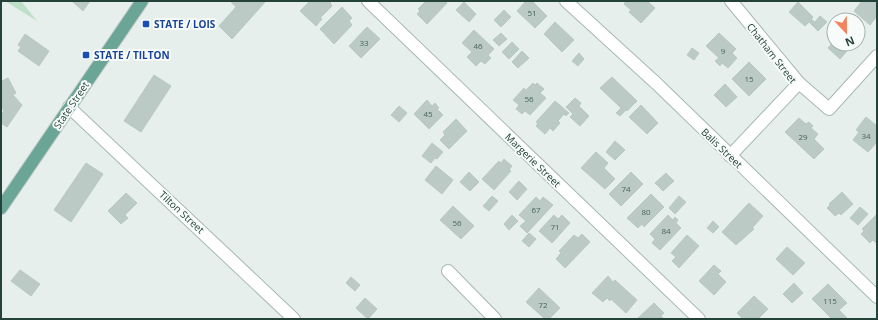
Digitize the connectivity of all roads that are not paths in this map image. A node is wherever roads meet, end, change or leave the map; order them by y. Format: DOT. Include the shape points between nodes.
graph roads {
  1 [pos="142,1"];
  2 [pos="368,1"];
  3 [pos="566,1"];
  4 [pos="730,1"];
  5 [pos="877,56"];
  6 [pos="798,83"];
  7 [pos="69,107"];
  8 [pos="730,156"];
  9 [pos="1,208"];
  10 [pos="448,271"];
  11 [pos="877,297"];
  12 [pos="294,319"];
  13 [pos="495,319"];
  14 [pos="699,319"];
  1 -- 7 [label="main road, State Street"];
  2 -- 14 [label="street, Margerie Street"];
  3 -- 8 [label="street, Balis Street" via="657,84"];
  4 -- 6 [label="street, Chatham Street"];
  5 -- 6 [label="street" via="829,109"];
  6 -- 8 [label="street, Chatham Street"];
  7 -- 9 [label="main road, State Street"];
  7 -- 12 [label="street, Tilton Street"];
  8 -- 11 [label="street, Balis Street"];
  10 -- 13 [label="street"];
}
